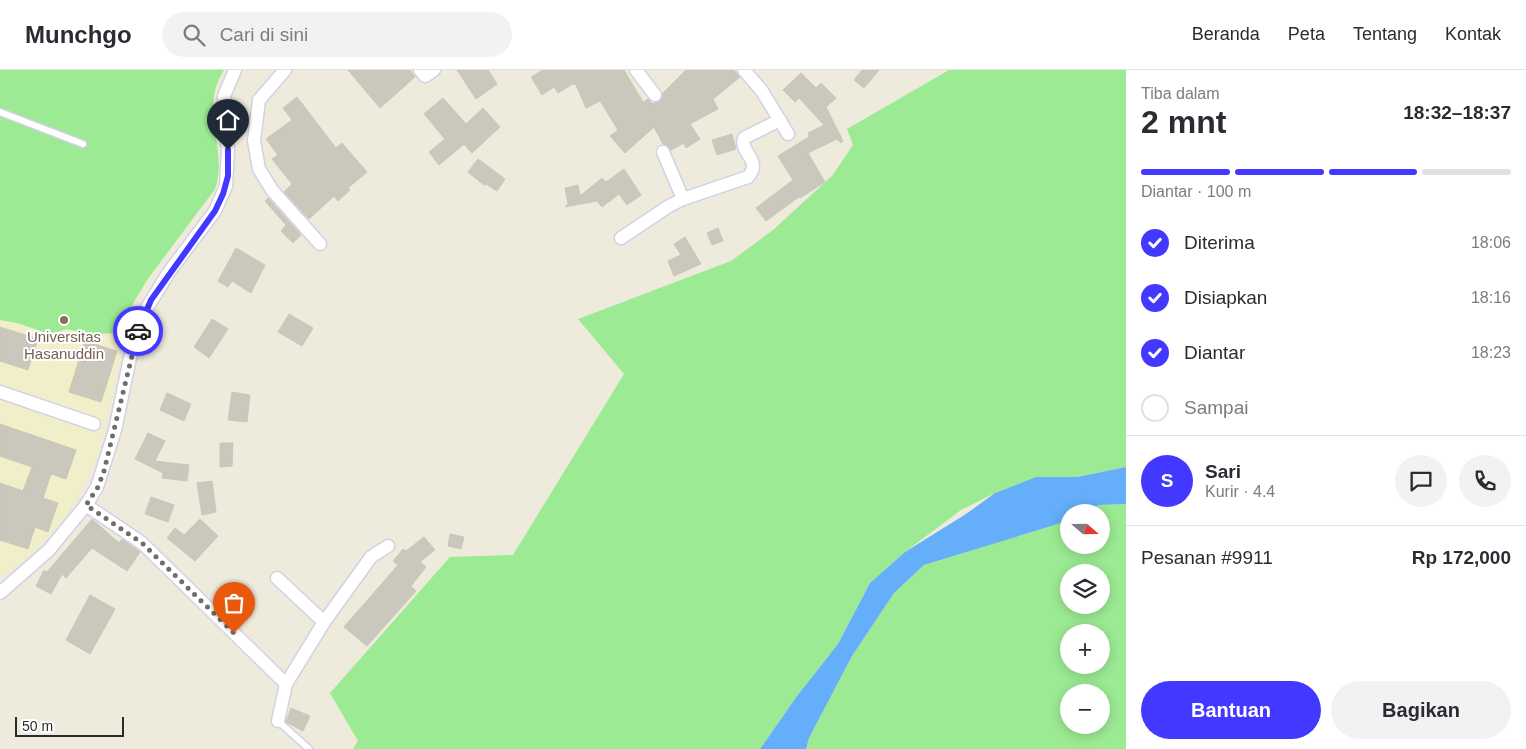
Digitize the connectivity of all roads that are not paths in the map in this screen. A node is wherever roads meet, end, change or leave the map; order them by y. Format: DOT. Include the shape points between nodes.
graph roads {
  1 [pos="235,70"];
  2 [pos="285,70"];
  3 [pos="420,70"];
  4 [pos="434,70"];
  5 [pos="636,70"];
  6 [pos="744,70"];
  7 [pos="655,95"];
  8 [pos="0,112"];
  9 [pos="780,120"];
  10 [pos="788,134"];
  11 [pos="83,144"];
  12 [pos="663,152"];
  13 [pos="683,199"];
  14 [pos="621,238"];
  15 [pos="320,244"];
  16 [pos="0,392"];
  17 [pos="94,424"];
  18 [pos="95,511"];
  19 [pos="388,546"];
  20 [pos="277,578"];
  21 [pos="0,593"];
  22 [pos="324,622"];
  23 [pos="286,684"];
  24 [pos="278,722"];
  25 [pos="309,749"];
  1 -- 18 [label="street" via="224,96 223,121 228,150 226,186 215,211 142,316 98,487"];
  2 -- 15 [label="street" via="259,100 254,141 259,169 272,190"];
  3 -- 4 [label="street" via="426,76"];
  5 -- 7 [label="street"];
  6 -- 9 [label="street"];
  8 -- 11 [label="lane"];
  9 -- 10 [label="street"];
  9 -- 13 [label="street" via="744,138 744,145 754,164 754,170 748,177"];
  12 -- 13 [label="street"];
  13 -- 14 [label="street"];
  16 -- 17 [label="street"];
  18 -- 21 [label="street"];
  18 -- 23 [label="street" via="142,543"];
  19 -- 22 [label="street" via="371,557"];
  20 -- 22 [label="street"];
  22 -- 23 [label="street"];
  23 -- 24 [label="street"];
  24 -- 25 [label="lane"];
}
